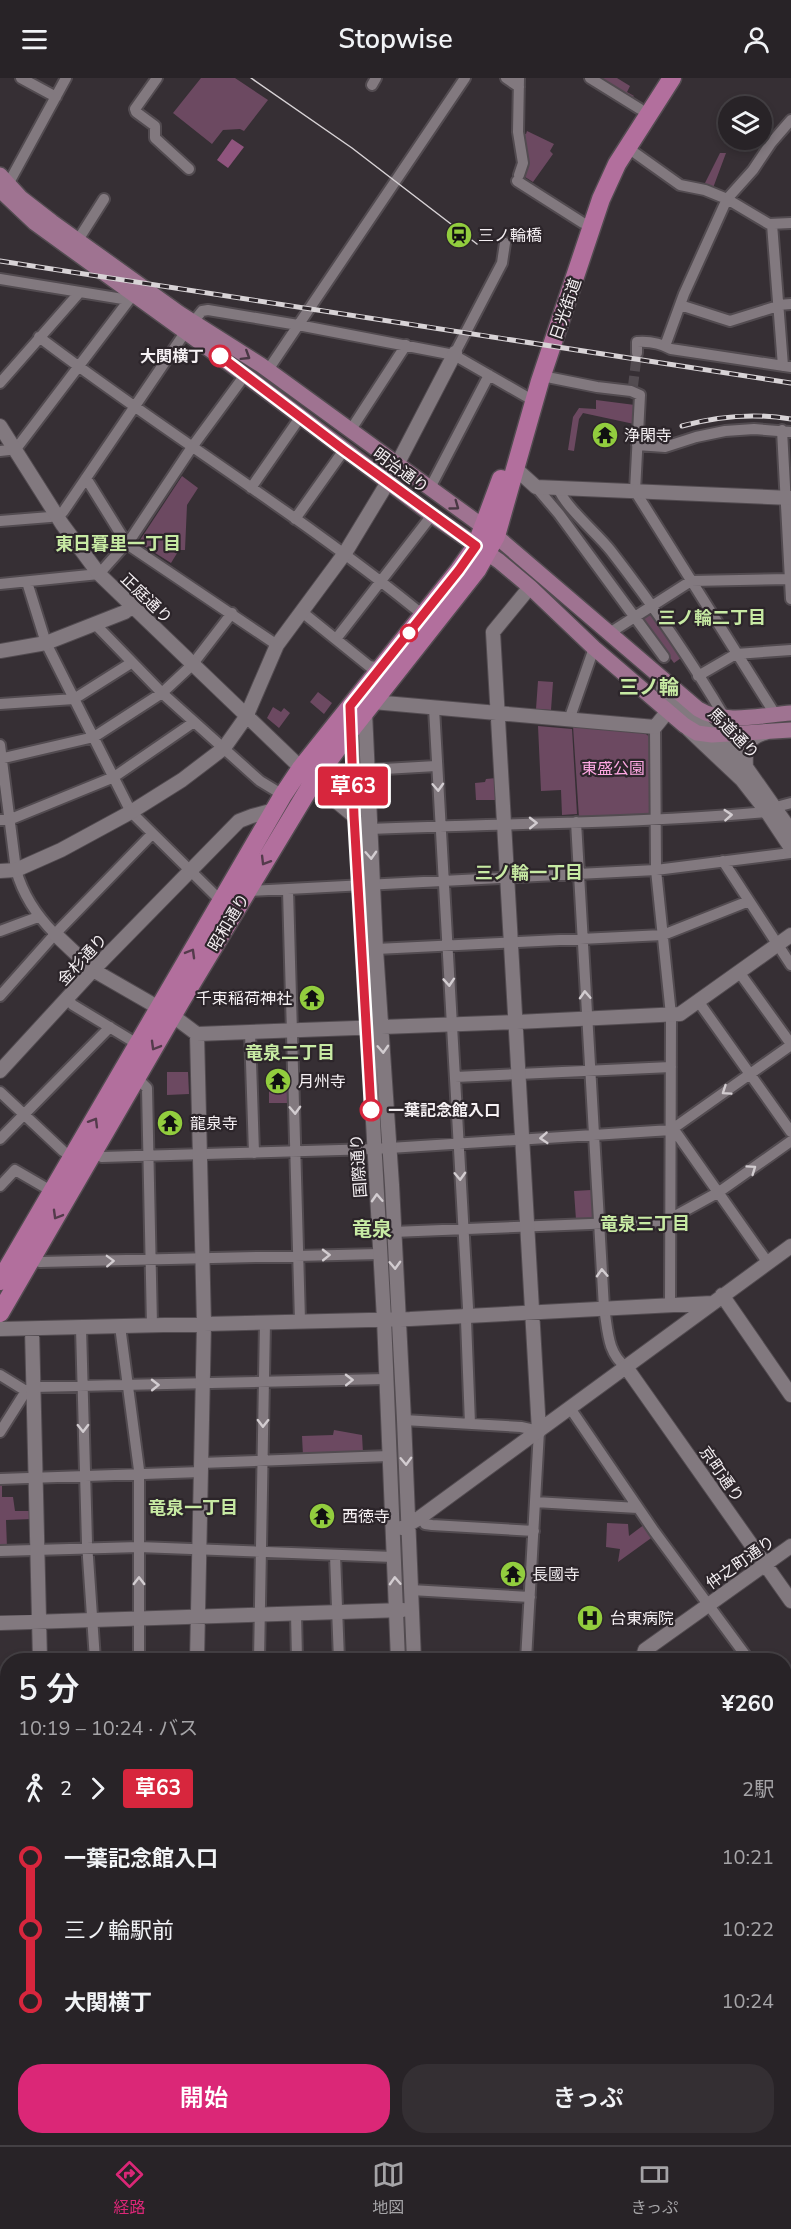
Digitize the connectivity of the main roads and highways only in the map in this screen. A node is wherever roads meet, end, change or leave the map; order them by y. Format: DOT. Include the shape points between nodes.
graph roads {
  1 [pos="659,78"];
  2 [pos="672,78"];
  3 [pos="2,188"];
  4 [pos="133,292"];
  5 [pos="189,327"];
  6 [pos="530,398"];
  7 [pos="486,541"];
  8 [pos="363,707"];
  9 [pos="791,713"];
  10 [pos="791,730"];
  11 [pos="166,1012"];
  12 [pos="5,1261"];
  13 [pos="0,1281"];
  14 [pos="0,1313"];
  1 -- 6 [label="highway, 日光街道" via="600,175 543,338"];
  2 -- 6 [label="highway, 日光街道" via="609,180 542,376"];
  3 -- 4 [label="main road, 明治通り" via="78,240"];
  3 -- 4 [label="main road, 明治通り" via="35,223"];
  4 -- 5 [label="main road, 明治通り"];
  5 -- 7 [label="main road, 明治通り" via="245,375 432,515"];
  5 -- 7 [label="main road, 明治通り, one-way" via="268,370 430,488"];
  6 -- 7 [label="highway, 日光街道" via="506,463"];
  6 -- 7 [label="highway, 日光街道" via="516,469"];
  7 -- 8 [label="highway, 昭和通り" via="382,668"];
  7 -- 8 [label="highway, 昭和通り" via="477,570"];
  7 -- 9 [label="main road, 明治通り" via="698,709 725,718"];
  7 -- 10 [label="main road, 明治通り" via="594,648 684,725 697,733 712,735"];
  8 -- 11 [label="highway, 昭和通り, one-way"];
  11 -- 8 [label="highway, 昭和通り, one-way" via="221,901 301,768"];
  12 -- 11 [label="highway, 昭和通り, one-way" via="53,1192 139,1045"];
  11 -- 14 [label="highway, 昭和通り, one-way" via="136,1078"];
  12 -- 13 [label="highway, 昭和通り"];
}
